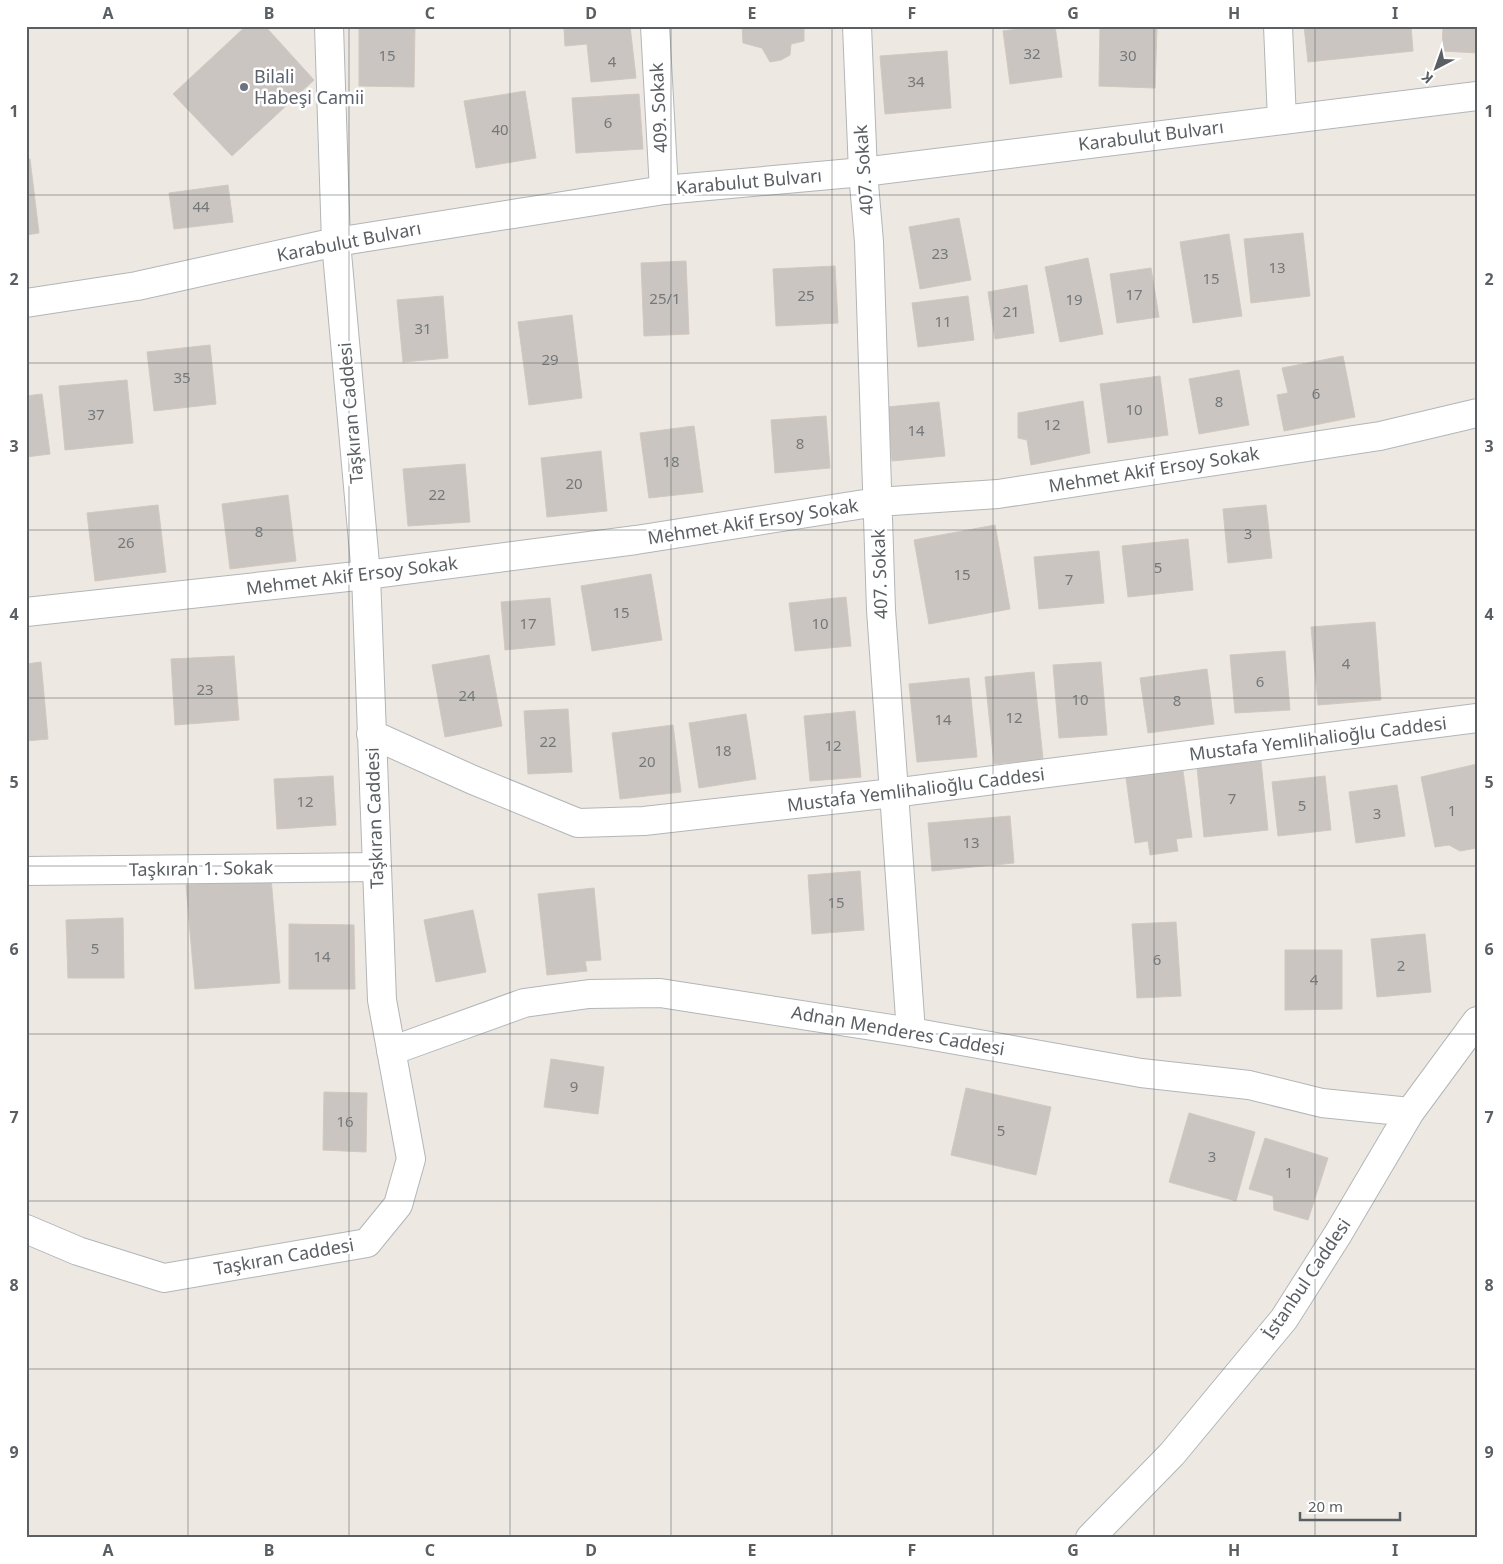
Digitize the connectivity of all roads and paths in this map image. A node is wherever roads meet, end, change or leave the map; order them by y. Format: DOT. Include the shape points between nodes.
graph roads {
  1 [pos="329,26"];
  2 [pos="654,26"];
  3 [pos="857,26"];
  4 [pos="1278,26"];
  5 [pos="1477,96"];
  6 [pos="1282,120"];
  7 [pos="863,172"];
  8 [pos="664,190"];
  9 [pos="336,242"];
  10 [pos="26,302"];
  11 [pos="1477,413"];
  12 [pos="878,502"];
  13 [pos="366,575"];
  14 [pos="26,612"];
  15 [pos="1477,718"];
  16 [pos="371,734"];
  17 [pos="893,793"];
  18 [pos="377,867"];
  19 [pos="26,870"];
  20 [pos="1477,1022"];
  21 [pos="911,1032"];
  22 [pos="391,1051"];
  23 [pos="1410,1112"];
  24 [pos="26,1230"];
  25 [pos="1090,1538"];
  1 -- 9 [label="street, Taşkıran Caddesi"];
  2 -- 8 [label="street, 409. Sokak"];
  3 -- 7 [label="street, 407. Sokak"];
  4 -- 6 [label="street"];
  5 -- 6 [label="street, Karabulut Bulvarı"];
  6 -- 7 [label="street, Karabulut Bulvarı"];
  7 -- 8 [label="street, Karabulut Bulvarı"];
  7 -- 12 [label="street, 407. Sokak" via="869,242"];
  8 -- 9 [label="street, Karabulut Bulvarı"];
  9 -- 10 [label="street, Karabulut Bulvarı" via="137,286"];
  9 -- 13 [label="street, Taşkıran Caddesi"];
  11 -- 12 [label="street, Mehmet Akif Ersoy Sokak" via="1380,436 1008,492"];
  12 -- 13 [label="street, Mehmet Akif Ersoy Sokak" via="636,540"];
  12 -- 17 [label="street, 407. Sokak"];
  13 -- 14 [label="street, Mehmet Akif Ersoy Sokak"];
  13 -- 16 [label="street, Taşkıran Caddesi"];
  15 -- 17 [label="street, Mustafa Yemlihalioğlu Caddesi"];
  16 -- 17 [label="street, Mustafa Yemlihalioğlu Caddesi" via="472,780 578,822 644,821"];
  16 -- 18 [label="street, Taşkıran Caddesi"];
  17 -- 21 [label="street, 407. Sokak"];
  18 -- 19 [label="street, Taşkıran 1. Sokak"];
  18 -- 22 [label="street, Taşkıran Caddesi" via="382,1000"];
  20 -- 23 [label="street, İstanbul Caddesi"];
  21 -- 22 [label="street, Adnan Menderes Caddesi" via="660,993 589,994 524,1003"];
  21 -- 23 [label="street, Adnan Menderes Caddesi" via="1141,1073 1249,1084 1322,1103"];
  22 -- 24 [label="street, Taşkıran Caddesi" via="411,1159 398,1205 367,1243 164,1278 78,1251"];
  23 -- 25 [label="street, İstanbul Caddesi" via="1284,1319 1172,1454"];
}
